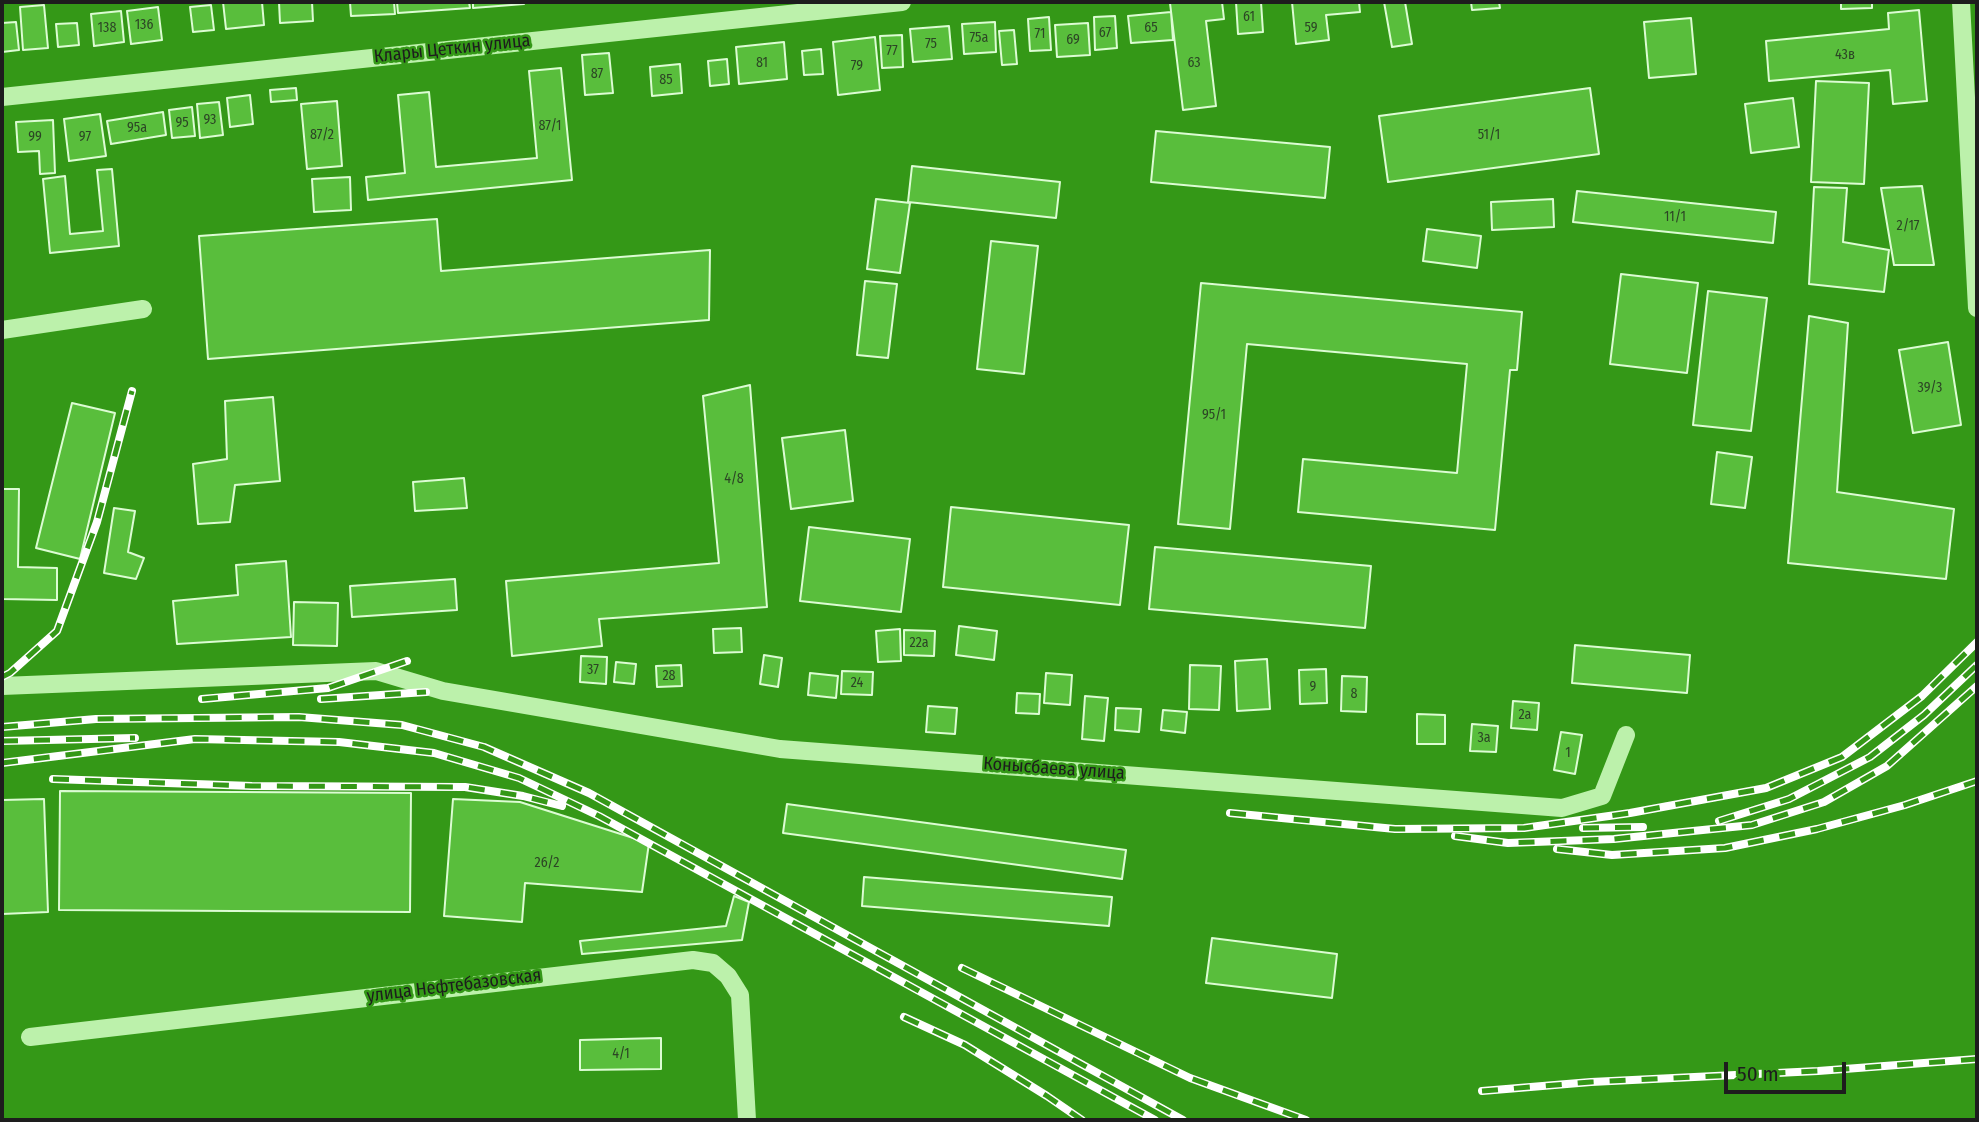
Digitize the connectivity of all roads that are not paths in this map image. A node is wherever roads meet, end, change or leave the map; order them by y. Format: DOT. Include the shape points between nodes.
graph roads {
  1 [pos="902,2"];
  2 [pos="1961,2"];
  3 [pos="2,97"];
  4 [pos="1977,308"];
  5 [pos="143,309"];
  6 [pos="2,330"];
  7 [pos="2,686"];
  8 [pos="1626,735"];
  9 [pos="30,1037"];
  10 [pos="747,1120"];
  1 -- 3 [label="street, Клары Цеткин улица"];
  2 -- 4 [label="street"];
  5 -- 6 [label="street"];
  7 -- 8 [label="street, Конысбаева улица" via="376,671 443,691 780,749 1562,808 1602,796"];
  9 -- 10 [label="street, улица Нефтебазовская" via="693,960 713,963 740,995"];
}
